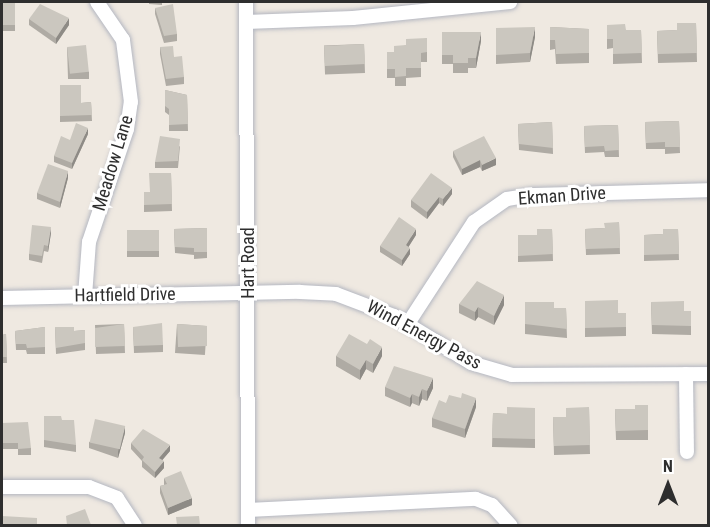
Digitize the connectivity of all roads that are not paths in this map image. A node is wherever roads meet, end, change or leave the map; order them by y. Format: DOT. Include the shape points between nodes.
graph roads {
  1 [pos="97,2"];
  2 [pos="246,2"];
  3 [pos="488,2"];
  4 [pos="510,2"];
  5 [pos="246,21"];
  6 [pos="708,190"];
  7 [pos="248,293"];
  8 [pos="85,296"];
  9 [pos="2,298"];
  10 [pos="407,325"];
  11 [pos="686,374"];
  12 [pos="708,374"];
  13 [pos="687,452"];
  14 [pos="2,487"];
  15 [pos="248,510"];
  16 [pos="135,525"];
  17 [pos="248,525"];
  18 [pos="511,525"];
  1 -- 8 [label="street, Meadow Lane" via="123,40 131,102 127,129 89,242"];
  2 -- 5 [label="street, Hart Road"];
  3 -- 4 [label="street"];
  3 -- 5 [label="street" via="365,17"];
  5 -- 7 [label="street, Hart Road"];
  6 -- 10 [label="street, Ekman Drive" via="507,199 474,222"];
  7 -- 8 [label="street, Hartfield Drive"];
  7 -- 10 [label="street, Wind Energy Pass" via="336,294 370,304"];
  7 -- 15 [label="street, Hart Road"];
  8 -- 9 [label="street, Hartfield Drive"];
  10 -- 11 [label="street, Wind Energy Pass" via="471,363 512,375"];
  11 -- 12 [label="street, Wind Energy Pass"];
  11 -- 13 [label="street"];
  14 -- 16 [label="street" via="89,486 117,498"];
  15 -- 17 [label="street, Hart Road"];
  15 -- 18 [label="street" via="465,499 492,505"];
}
